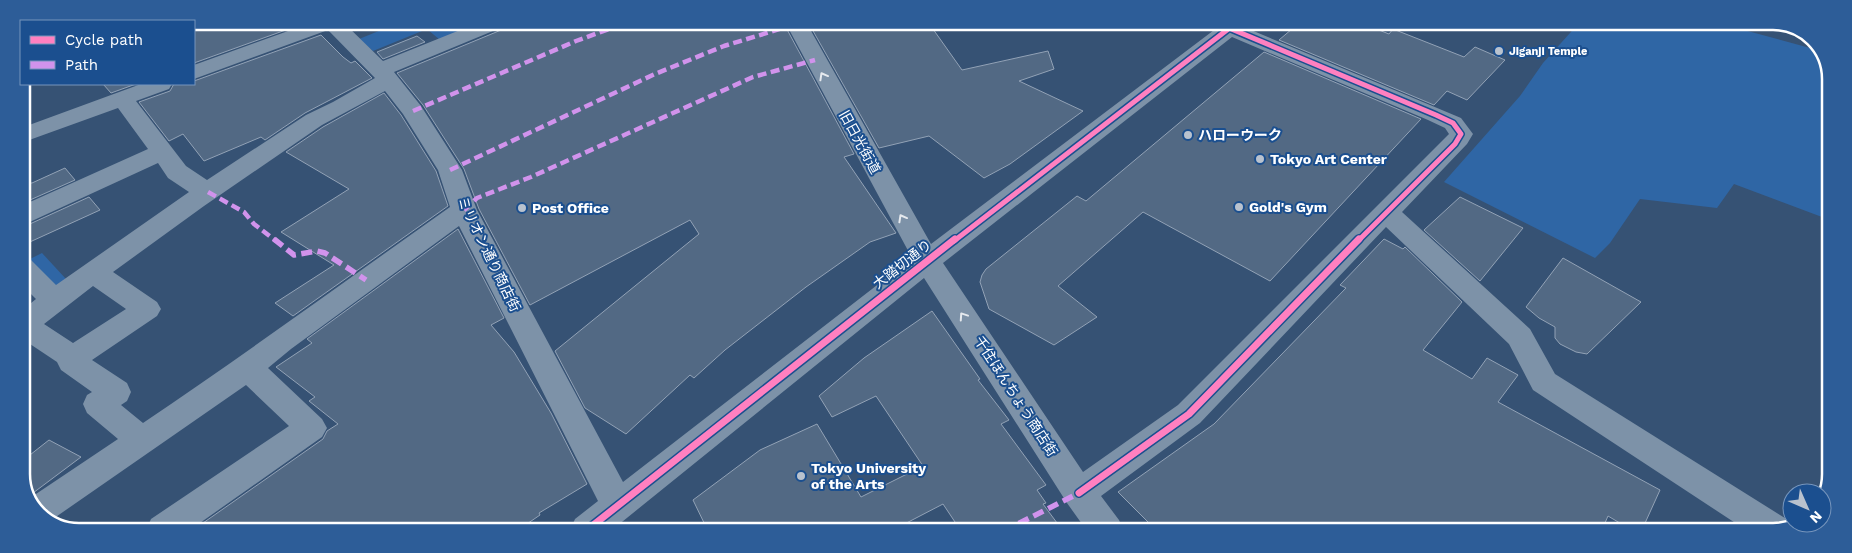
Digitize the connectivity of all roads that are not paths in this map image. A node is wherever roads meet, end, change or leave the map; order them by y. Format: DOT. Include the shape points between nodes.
graph roads {
  1 [pos="309,30"];
  2 [pos="340,30"];
  3 [pos="481,30"];
  4 [pos="800,30"];
  5 [pos="1227,30"];
  6 [pos="1241,30"];
  7 [pos="195,72"];
  8 [pos="383,75"];
  9 [pos="158,85"];
  10 [pos="122,98"];
  11 [pos="30,133"];
  12 [pos="162,152"];
  13 [pos="208,192"];
  14 [pos="464,210"];
  15 [pos="1386,212"];
  16 [pos="30,213"];
  17 [pos="927,260"];
  18 [pos="93,272"];
  19 [pos="30,276"];
  20 [pos="54,300"];
  21 [pos="30,320"];
  22 [pos="30,331"];
  23 [pos="70,359"];
  24 [pos="248,368"];
  25 [pos="143,441"];
  26 [pos="1079,492"];
  27 [pos="618,506"];
  28 [pos="43,507"];
  29 [pos="173,523"];
  30 [pos="596,523"];
  31 [pos="1101,523"];
  32 [pos="1764,523"];
  1 -- 7 [label="street"];
  2 -- 8 [label="street, ミリオン通り商店街"];
  3 -- 8 [label="street"];
  17 -- 4 [label="street, 旧日光街道, one-way"];
  5 -- 17 [label="street, 大踏切通り"];
  6 -- 15 [label="street" via="1436,115 1458,128 1461,134 1455,144"];
  8 -- 13 [label="street" via="341,107 314,120"];
  8 -- 14 [label="street, ミリオン通り商店街" via="413,111 450,170"];
  9 -- 10 [label="street"];
  10 -- 11 [label="street"];
  10 -- 12 [label="street"];
  12 -- 13 [label="street" via="177,172"];
  12 -- 16 [label="street"];
  13 -- 18 [label="street"];
  14 -- 24 [label="street"];
  14 -- 27 [label="street, ミリオン通り商店街"];
  15 -- 26 [label="street" via="1190,414"];
  15 -- 32 [label="street" via="1520,337 1544,382"];
  26 -- 17 [label="street, 千住ほんちょう商店街, one-way"];
  17 -- 27 [label="street, 大踏切通り"];
  18 -- 20 [label="street"];
  18 -- 23 [label="street" via="147,309"];
  19 -- 20 [label="street"];
  20 -- 21 [label="street"];
  22 -- 23 [label="street" via="69,355"];
  23 -- 25 [label="street" via="116,392 98,404"];
  24 -- 25 [label="street"];
  24 -- 29 [label="street" via="311,428"];
  25 -- 28 [label="street"];
  26 -- 31 [label="street, 千住ほんちょう商店街"];
  27 -- 30 [label="street, 大踏切通り"];
}
